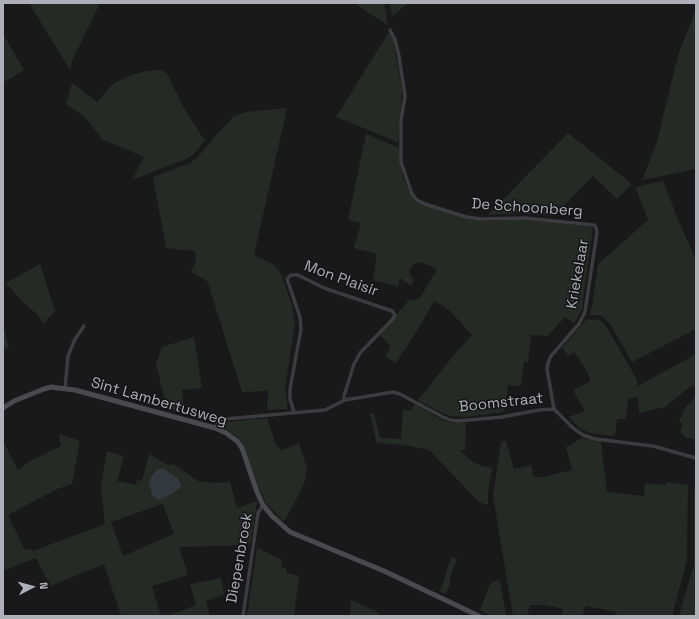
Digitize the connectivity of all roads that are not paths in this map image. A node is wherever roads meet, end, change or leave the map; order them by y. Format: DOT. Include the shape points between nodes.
graph roads {
  1 [pos="390,30"];
  2 [pos="596,227"];
  3 [pos="84,326"];
  4 [pos="65,389"];
  5 [pos="345,400"];
  6 [pos="3,408"];
  7 [pos="554,409"];
  8 [pos="294,412"];
  9 [pos="215,428"];
  10 [pos="696,458"];
  11 [pos="263,505"];
  12 [pos="243,616"];
  13 [pos="479,616"];
  1 -- 2 [label="street, De Schoonberg" via="399,56 404,96 401,162 412,194 417,200 466,217 524,218"];
  2 -- 7 [label="street, Kriekelaar" via="586,312 548,363"];
  3 -- 4 [label="street" via="74,339 68,356"];
  4 -- 6 [label="street, Sint Lambertusweg" via="44,389"];
  4 -- 9 [label="street, Sint Lambertusweg"];
  5 -- 7 [label="street, Boomstraat" via="393,392 443,417 459,421"];
  5 -- 8 [label="street, Boomstraat" via="325,410"];
  5 -- 8 [label="street, Mon Plaisir" via="354,364 360,353 395,315 392,310 324,288 298,275 291,275 287,279 300,318 301,329 290,389"];
  7 -- 10 [label="street, Boomstraat" via="583,436 653,446"];
  8 -- 9 [label="street, Boomstraat" via="225,419 219,421"];
  9 -- 11 [label="street, Sint Lambertusweg" via="233,437 240,444"];
  11 -- 12 [label="street, Diepenbroek" via="258,513"];
  11 -- 13 [label="street, Sint Lambertusweg" via="283,527 298,536 384,571"];
}
